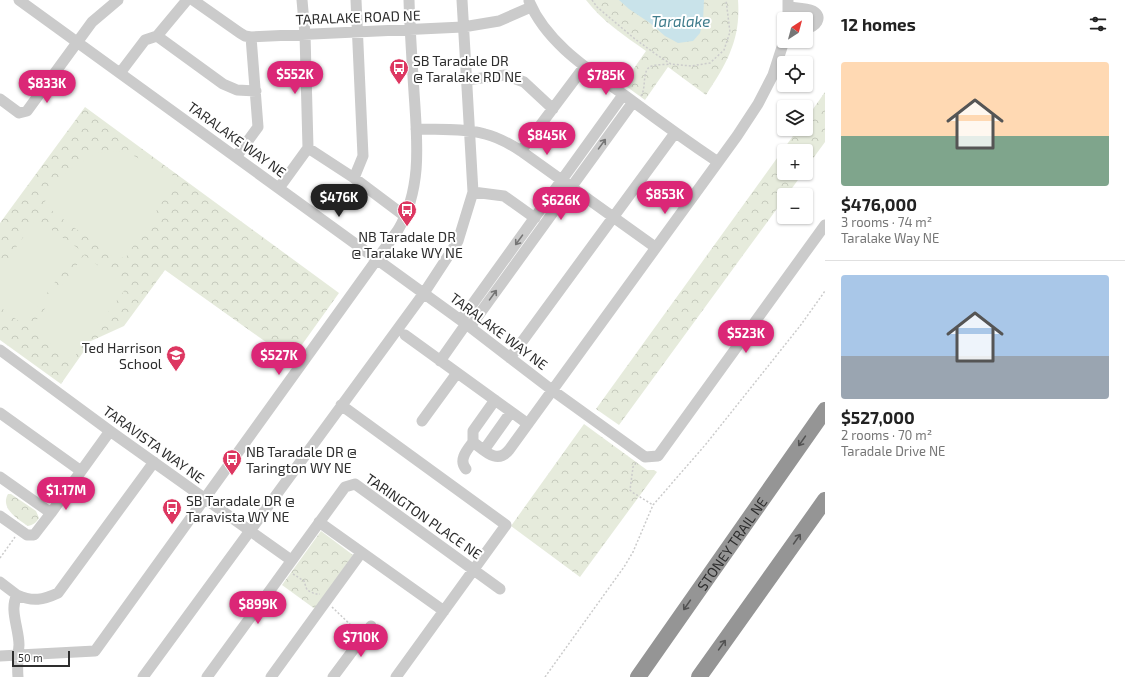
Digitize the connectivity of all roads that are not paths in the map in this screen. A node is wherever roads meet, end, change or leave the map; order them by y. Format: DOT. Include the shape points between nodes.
graph roads {
  1 [pos="19,0"];
  2 [pos="118,0"];
  3 [pos="187,0"];
  4 [pos="193,0"];
  5 [pos="302,0"];
  6 [pos="356,0"];
  7 [pos="408,0"];
  8 [pos="462,0"];
  9 [pos="530,3"];
  10 [pos="789,4"];
  11 [pos="812,12"];
  12 [pos="813,12"];
  13 [pos="463,26"];
  14 [pos="813,27"];
  15 [pos="410,30"];
  16 [pos="358,32"];
  17 [pos="305,34"];
  18 [pos="157,36"];
  19 [pos="251,37"];
  20 [pos="78,42"];
  21 [pos="782,48"];
  22 [pos="584,67"];
  23 [pos="120,73"];
  24 [pos="466,80"];
  25 [pos="256,91"];
  26 [pos="623,95"];
  27 [pos="0,99"];
  28 [pos="637,100"];
  29 [pos="553,109"];
  30 [pos="416,129"];
  31 [pos="469,130"];
  32 [pos="675,133"];
  33 [pos="308,148"];
  34 [pos="521,151"];
  35 [pos="236,157"];
  36 [pos="718,162"];
  37 [pos="354,178"];
  38 [pos="567,184"];
  39 [pos="280,188"];
  40 [pos="473,192"];
  41 [pos="406,217"];
  42 [pos="535,218"];
  43 [pos="614,218"];
  44 [pos="825,225"];
  45 [pos="655,247"];
  46 [pos="378,260"];
  47 [pos="424,293"];
  48 [pos="466,324"];
  49 [pos="405,335"];
  50 [pos="0,350"];
  51 [pos="510,358"];
  52 [pos="440,361"];
  53 [pos="457,373"];
  54 [pos="552,390"];
  55 [pos="495,400"];
  56 [pos="341,406"];
  57 [pos="825,410"];
  58 [pos="510,412"];
  59 [pos="0,413"];
  60 [pos="422,422"];
  61 [pos="528,424"];
  62 [pos="110,431"];
  63 [pos="473,442"];
  64 [pos="484,450"];
  65 [pos="154,462"];
  66 [pos="466,469"];
  67 [pos="81,471"];
  68 [pos="1,481"];
  69 [pos="204,498"];
  70 [pos="825,500"];
  71 [pos="51,513"];
  72 [pos="0,516"];
  73 [pos="319,522"];
  74 [pos="249,531"];
  75 [pos="361,553"];
  76 [pos="291,560"];
  77 [pos="474,570"];
  78 [pos="0,582"];
  79 [pos="500,589"];
  80 [pos="17,595"];
  81 [pos="444,611"];
  82 [pos="371,626"];
  83 [pos="18,655"];
  84 [pos="0,656"];
  85 [pos="18,677"];
  86 [pos="143,677"];
  87 [pos="207,677"];
  88 [pos="271,677"];
  89 [pos="333,677"];
  90 [pos="396,677"];
  91 [pos="638,677"];
  92 [pos="699,677"];
  1 -- 20 [label="street, TARALAKE WAY NE"];
  2 -- 20 [label="street" via="92,22"];
  3 -- 18 [label="street"];
  4 -- 19 [label="street, TARALAKE ROAD NE" via="240,33"];
  5 -- 17 [label="street"];
  6 -- 16 [label="street"];
  7 -- 15 [label="street"];
  8 -- 13 [label="street"];
  9 -- 13 [label="street, TARALAKE ROAD NE" via="499,21"];
  9 -- 22 [label="street" via="554,39"];
  10 -- 11 [label="street"];
  12 -- 14 [label="street" via="818,18"];
  13 -- 15 [label="street, TARALAKE ROAD NE"];
  13 -- 24 [label="street"];
  15 -- 16 [label="street, TARALAKE ROAD NE"];
  15 -- 30 [label="street"];
  16 -- 17 [label="street, TARALAKE ROAD NE"];
  16 -- 37 [label="street" via="363,156"];
  17 -- 19 [label="street, TARALAKE ROAD NE"];
  17 -- 33 [label="street"];
  18 -- 23 [label="street" via="145,40"];
  18 -- 25 [label="street" via="223,84 237,90"];
  19 -- 25 [label="street"];
  20 -- 23 [label="street, TARALAKE WAY NE"];
  20 -- 27 [label="street" via="27,111 19,113"];
  21 -- 36 [label="street, TARALAKE WAY NE" via="773,75 758,104"];
  22 -- 26 [label="street"];
  22 -- 29 [label="street"];
  23 -- 35 [label="street, TARALAKE WAY NE"];
  24 -- 29 [label="street" via="505,75 524,82"];
  24 -- 31 [label="street"];
  25 -- 35 [label="street" via="258,127"];
  26 -- 28 [label="street"];
  26 -- 38 [label="street"];
  28 -- 32 [label="street"];
  38 -- 28 [label="street, one-way"];
  29 -- 34 [label="street"];
  30 -- 31 [label="street"];
  30 -- 41 [label="street" via="416,178"];
  31 -- 34 [label="street" via="486,134"];
  31 -- 40 [label="street"];
  32 -- 36 [label="street"];
  32 -- 43 [label="street"];
  33 -- 37 [label="street"];
  33 -- 39 [label="street"];
  34 -- 38 [label="street"];
  35 -- 39 [label="street, TARALAKE WAY NE"];
  36 -- 45 [label="street, TARALAKE WAY NE"];
  37 -- 41 [label="street"];
  38 -- 42 [label="street"];
  38 -- 43 [label="street"];
  48 -- 38 [label="street, one-way"];
  39 -- 46 [label="street, TARALAKE WAY NE"];
  40 -- 42 [label="street" via="504,196"];
  40 -- 47 [label="street" via="458,241"];
  41 -- 46 [label="street"];
  42 -- 48 [label="street, one-way"];
  43 -- 45 [label="street"];
  43 -- 51 [label="street"];
  44 -- 54 [label="street, TARALAKE WAY NE" via="658,456 646,456"];
  45 -- 54 [label="street, TARALAKE WAY NE"];
  46 -- 47 [label="street, TARALAKE WAY NE"];
  46 -- 69 [label="street"];
  47 -- 48 [label="street, TARALAKE WAY NE"];
  47 -- 56 [label="street"];
  48 -- 51 [label="street, TARALAKE WAY NE"];
  48 -- 52 [label="street"];
  49 -- 52 [label="street"];
  50 -- 62 [label="street, TARAVISTA WAY NE"];
  51 -- 54 [label="street, TARALAKE WAY NE"];
  52 -- 53 [label="street"];
  53 -- 55 [label="street"];
  53 -- 60 [label="street"];
  54 -- 61 [label="street"];
  55 -- 58 [label="street"];
  55 -- 63 [label="street" via="474,431"];
  56 -- 74 [label="street"];
  56 -- 77 [label="street" via="506,525"];
  57 -- 91 [label="highway, STONEY TRAIL NE, one-way"];
  58 -- 61 [label="street"];
  58 -- 64 [label="street"];
  59 -- 67 [label="street"];
  61 -- 64 [label="street" via="506,454 494,457"];
  62 -- 65 [label="street, TARAVISTA WAY NE"];
  62 -- 67 [label="street"];
  63 -- 64 [label="street"];
  63 -- 66 [label="street" via="462,461"];
  65 -- 69 [label="street, TARAVISTA WAY NE"];
  65 -- 80 [label="street" via="58,594 46,599 28,600"];
  67 -- 71 [label="street"];
  68 -- 71 [label="street"];
  69 -- 74 [label="street, TARAVISTA WAY NE"];
  69 -- 83 [label="street" via="95,651"];
  92 -- 70 [label="highway, one-way"];
  71 -- 72 [label="street" via="34,535 27,535"];
  73 -- 75 [label="street"];
  73 -- 76 [label="street, TARINGTON PLACE NE"];
  73 -- 77 [label="street, TARINGTON PLACE NE" via="345,486 355,484"];
  74 -- 76 [label="street, TARAVISTA WAY NE"];
  74 -- 86 [label="street"];
  75 -- 81 [label="street"];
  75 -- 88 [label="street"];
  76 -- 87 [label="street, TARINGTON PLACE NE"];
  77 -- 79 [label="street, TARINGTON PLACE NE"];
  77 -- 81 [label="street"];
  78 -- 80 [label="street"];
  80 -- 83 [label="street" via="13,601 19,644"];
  81 -- 90 [label="street"];
  82 -- 89 [label="street"];
  83 -- 84 [label="street"];
  83 -- 85 [label="street"];
}
